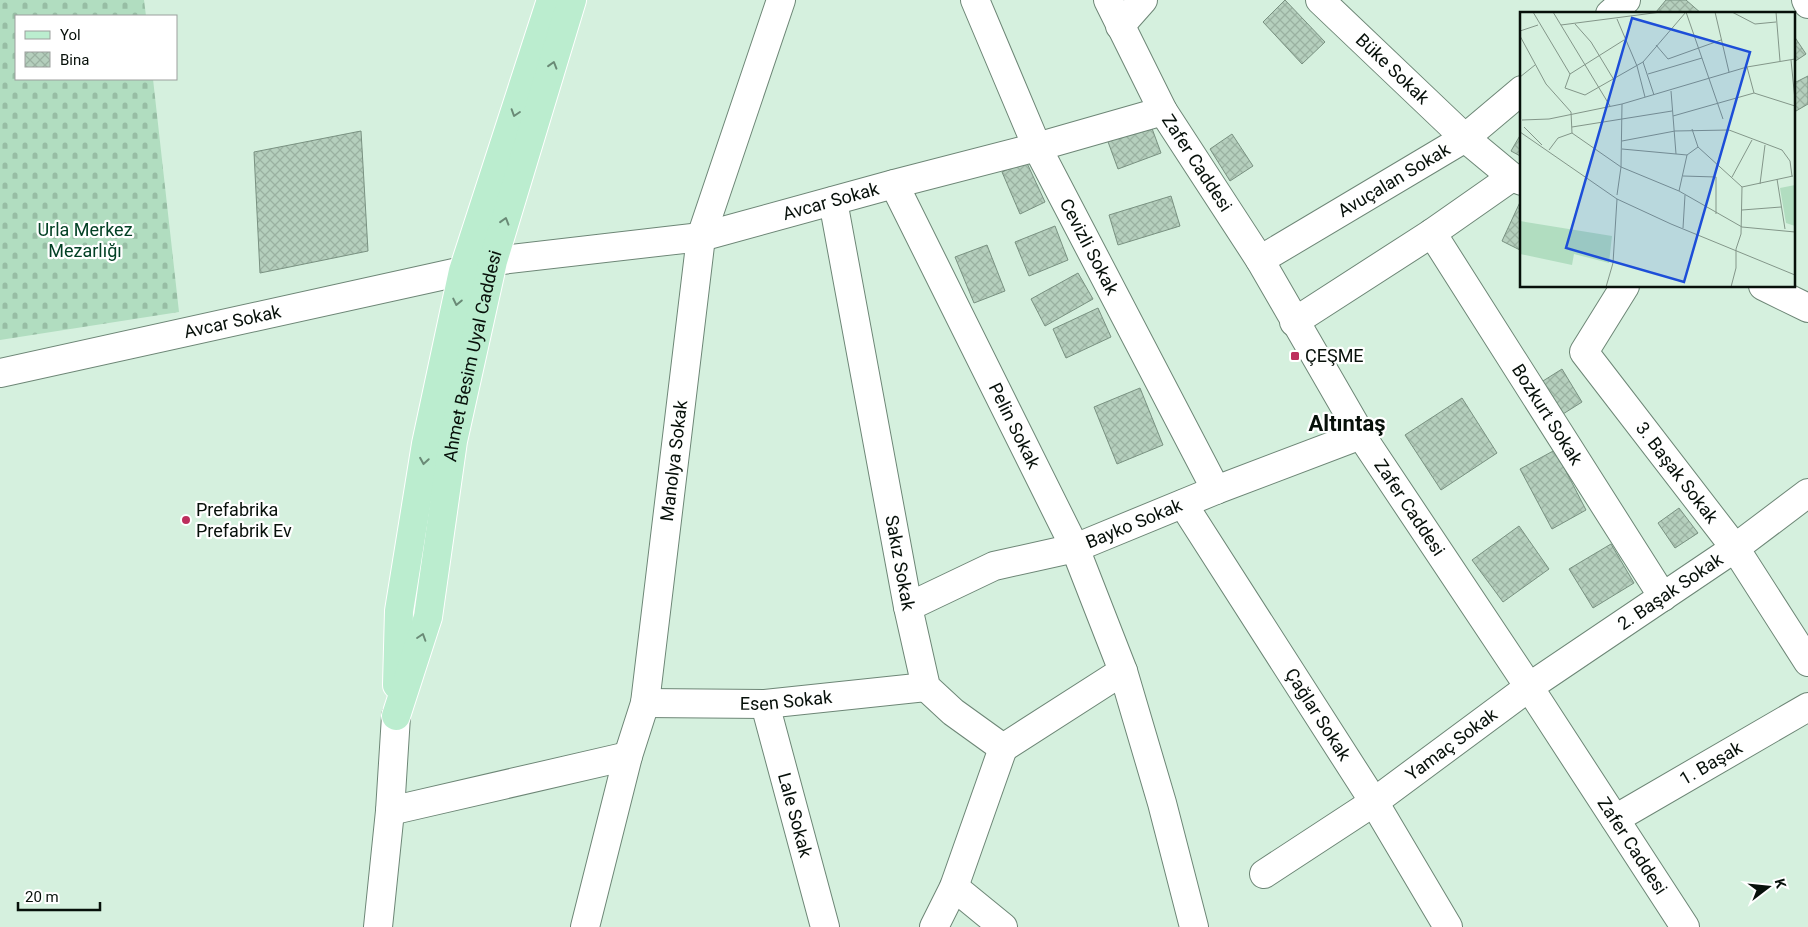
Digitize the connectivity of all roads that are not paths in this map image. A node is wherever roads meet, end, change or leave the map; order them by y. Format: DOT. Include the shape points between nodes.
graph roads {
  1 [pos="551,0"];
  2 [pos="572,0"];
  3 [pos="780,0"];
  4 [pos="975,0"];
  5 [pos="1108,0"];
  6 [pos="1143,0"];
  7 [pos="1626,0"];
  8 [pos="1806,0"];
  9 [pos="1322,1"];
  10 [pos="1808,4"];
  11 [pos="1612,12"];
  12 [pos="1120,26"];
  13 [pos="1520,92"];
  14 [pos="1163,111"];
  15 [pos="1465,138"];
  16 [pos="1037,148"];
  17 [pos="1517,179"];
  18 [pos="894,184"];
  19 [pos="833,201"];
  20 [pos="1432,233"];
  21 [pos="701,237"];
  22 [pos="1260,260"];
  23 [pos="493,261"];
  24 [pos="463,271"];
  25 [pos="1624,288"];
  26 [pos="1767,288"];
  27 [pos="1808,308"];
  28 [pos="1294,322"];
  29 [pos="0,373"];
  30 [pos="1361,435"];
  31 [pos="1216,490"];
  32 [pos="1808,494"];
  33 [pos="1183,504"];
  34 [pos="1075,548"];
  35 [pos="1735,548"];
  36 [pos="1663,597"];
  37 [pos="908,607"];
  38 [pos="1808,662"];
  39 [pos="1123,671"];
  40 [pos="926,687"];
  41 [pos="1529,687"];
  42 [pos="645,703"];
  43 [pos="765,704"];
  44 [pos="1808,706"];
  45 [pos="396,716"];
  46 [pos="1003,748"];
  47 [pos="628,756"];
  48 [pos="1374,802"];
  49 [pos="390,811"];
  50 [pos="1615,818"];
  51 [pos="1264,874"];
  52 [pos="954,887"];
  53 [pos="378,927"];
  54 [pos="585,927"];
  55 [pos="825,927"];
  56 [pos="934,927"];
  57 [pos="1003,927"];
  58 [pos="1194,927"];
  59 [pos="1448,927"];
  60 [pos="1685,927"];
  1 -- 24 [label="main road, Ahmet Besim Uyal Caddesi, one-way"];
  23 -- 2 [label="main road, Ahmet Besim Uyal Caddesi, one-way"];
  3 -- 21 [label="street, Manolya Sokak"];
  4 -- 16 [label="street, Cevizli Sokak"];
  5 -- 12 [label="street, Zafer Caddesi"];
  6 -- 12 [label="street"];
  7 -- 11 [label="street"];
  8 -- 10 [label="street"];
  9 -- 15 [label="street, Büke Sokak"];
  12 -- 14 [label="street, Zafer Caddesi"];
  13 -- 15 [label="street, Avuçalan Sokak"];
  14 -- 16 [label="street, Avcar Sokak"];
  14 -- 22 [label="street, Zafer Caddesi"];
  15 -- 17 [label="street, Büke Sokak"];
  15 -- 22 [label="street, Avuçalan Sokak"];
  16 -- 18 [label="street, Avcar Sokak"];
  16 -- 31 [label="street, Cevizli Sokak"];
  17 -- 20 [label="street"];
  18 -- 19 [label="street, Avcar Sokak"];
  18 -- 34 [label="street, Pelin Sokak"];
  19 -- 21 [label="street, Avcar Sokak"];
  19 -- 37 [label="street, Sakız Sokak"];
  20 -- 28 [label="street"];
  20 -- 36 [label="street, Bozkurt Sokak"];
  21 -- 23 [label="street, Avcar Sokak"];
  21 -- 42 [label="street, Manolya Sokak"];
  22 -- 28 [label="street, Zafer Caddesi"];
  45 -- 23 [label="main road, Ahmet Besim Uyal Caddesi, one-way" via="428,618 453,441"];
  24 -- 29 [label="street, Avcar Sokak"];
  24 -- 45 [label="main road, Ahmet Besim Uyal Caddesi, one-way" via="426,444 399,611"];
  25 -- 35 [label="street, 3. Başak Sokak" via="1584,352"];
  26 -- 27 [label="street"];
  28 -- 30 [label="street, Zafer Caddesi"];
  30 -- 31 [label="street, Bayko Sokak"];
  30 -- 41 [label="street, Zafer Caddesi"];
  31 -- 33 [label="street, Bayko Sokak"];
  32 -- 35 [label="street, 2. Başak Sokak"];
  33 -- 34 [label="street, Bayko Sokak"];
  33 -- 48 [label="street, Çağlar Sokak"];
  34 -- 37 [label="street, Bayko Sokak" via="994,566"];
  34 -- 39 [label="street, Pelin Sokak"];
  35 -- 36 [label="street, 2. Başak Sokak"];
  35 -- 38 [label="street, 3. Başak Sokak"];
  36 -- 41 [label="street, 2. Başak Sokak"];
  37 -- 40 [label="street, Sakız Sokak"];
  39 -- 46 [label="street"];
  39 -- 58 [label="street, Pelin Sokak"];
  40 -- 43 [label="street, Esen Sokak"];
  40 -- 46 [label="street" via="953,712"];
  41 -- 48 [label="street, Yamaç Sokak"];
  41 -- 50 [label="street, Zafer Caddesi"];
  42 -- 43 [label="street, Esen Sokak"];
  42 -- 47 [label="street, Manolya Sokak"];
  43 -- 55 [label="street, Lale Sokak"];
  44 -- 50 [label="street, 1. Başak"];
  45 -- 49 [label="street, Ahmet Besim Uyal Caddesi"];
  46 -- 52 [label="street"];
  47 -- 49 [label="street"];
  47 -- 54 [label="street, Manolya Sokak"];
  48 -- 51 [label="street, Yamaç Sokak"];
  48 -- 59 [label="street, Çağlar Sokak"];
  49 -- 53 [label="street, Ahmet Besim Uyal Caddesi"];
  50 -- 60 [label="street, Zafer Caddesi"];
  52 -- 56 [label="street"];
  52 -- 57 [label="street"];
}
